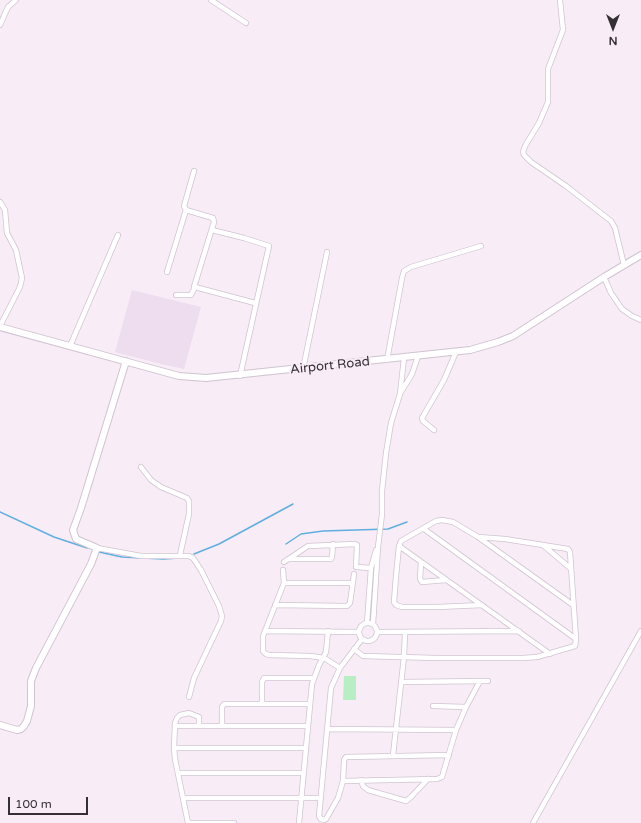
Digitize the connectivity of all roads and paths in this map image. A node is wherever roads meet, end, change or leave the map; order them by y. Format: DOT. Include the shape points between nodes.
graph roads {
  1 [pos="16,0"];
  2 [pos="211,0"];
  3 [pos="560,0"];
  4 [pos="246,23"];
  5 [pos="0,25"];
  6 [pos="194,171"];
  7 [pos="0,202"];
  8 [pos="186,210"];
  9 [pos="212,230"];
  10 [pos="118,235"];
  11 [pos="482,246"];
  12 [pos="328,252"];
  13 [pos="641,255"];
  14 [pos="624,265"];
  15 [pos="167,272"];
  16 [pos="604,277"];
  17 [pos="194,287"];
  18 [pos="176,295"];
  19 [pos="255,303"];
  20 [pos="641,320"];
  21 [pos="0,327"];
  22 [pos="70,346"];
  23 [pos="456,352"];
  24 [pos="418,356"];
  25 [pos="404,358"];
  26 [pos="386,360"];
  27 [pos="126,361"];
  28 [pos="303,369"];
  29 [pos="240,376"];
  30 [pos="400,394"];
  31 [pos="434,430"];
  32 [pos="141,467"];
  33 [pos="424,529"];
  34 [pos="478,537"];
  35 [pos="333,544"];
  36 [pos="399,546"];
  37 [pos="544,546"];
  38 [pos="378,547"];
  39 [pos="97,548"];
  40 [pos="180,555"];
  41 [pos="421,562"];
  42 [pos="371,568"];
  43 [pos="570,568"];
  44 [pos="283,570"];
  45 [pos="354,574"];
  46 [pos="446,580"];
  47 [pos="284,582"];
  48 [pos="352,583"];
  49 [pos="368,595"];
  50 [pos="374,595"];
  51 [pos="275,605"];
  52 [pos="482,605"];
  53 [pos="573,605"];
  54 [pos="367,623"];
  55 [pos="373,624"];
  56 [pos="265,631"];
  57 [pos="641,631"];
  58 [pos="328,632"];
  59 [pos="359,632"];
  60 [pos="378,632"];
  61 [pos="405,632"];
  62 [pos="519,632"];
  63 [pos="362,639"];
  64 [pos="576,640"];
  65 [pos="354,650"];
  66 [pos="550,654"];
  67 [pos="404,657"];
  68 [pos="324,658"];
  69 [pos="340,668"];
  70 [pos="313,678"];
  71 [pos="480,681"];
  72 [pos="488,681"];
  73 [pos="401,682"];
  74 [pos="189,697"];
  75 [pos="262,704"];
  76 [pos="310,704"];
  77 [pos="433,706"];
  78 [pos="466,707"];
  79 [pos="0,726"];
  80 [pos="175,726"];
  81 [pos="199,726"];
  82 [pos="222,726"];
  83 [pos="308,726"];
  84 [pos="327,728"];
  85 [pos="395,729"];
  86 [pos="456,730"];
  87 [pos="174,748"];
  88 [pos="306,748"];
  89 [pos="393,755"];
  90 [pos="449,755"];
  91 [pos="178,773"];
  92 [pos="303,773"];
  93 [pos="428,779"];
  94 [pos="361,780"];
  95 [pos="343,781"];
  96 [pos="183,798"];
  97 [pos="301,798"];
  98 [pos="321,798"];
  99 [pos="188,823"];
  100 [pos="234,823"];
  101 [pos="299,823"];
  102 [pos="533,823"];
  1 -- 5 [label="street" via="6,10"];
  2 -- 4 [label="street"];
  3 -- 14 [label="street" via="563,30 548,69 548,102 523,152 531,162 611,221"];
  6 -- 8 [label="street" via="184,206"];
  7 -- 21 [label="street" via="5,210 7,233 16,250 22,278"];
  8 -- 9 [label="street" via="213,218"];
  8 -- 15 [label="street"];
  9 -- 17 [label="street"];
  9 -- 19 [label="street" via="269,246"];
  10 -- 22 [label="street"];
  11 -- 26 [label="street" via="404,271"];
  12 -- 28 [label="street"];
  13 -- 14 [label="main road, Airport Road"];
  14 -- 16 [label="main road, Airport Road"];
  16 -- 20 [label="street" via="622,309"];
  16 -- 23 [label="main road, Airport Road" via="513,336 484,347"];
  17 -- 18 [label="street" via="191,295"];
  17 -- 19 [label="street"];
  19 -- 29 [label="street"];
  21 -- 22 [label="main road, Airport Road"];
  22 -- 27 [label="main road, Airport Road"];
  23 -- 24 [label="main road, Airport Road"];
  23 -- 31 [label="street" via="444,380 422,418"];
  24 -- 25 [label="main road, Airport Road"];
  24 -- 30 [label="street" via="412,374"];
  25 -- 26 [label="main road, Airport Road"];
  25 -- 30 [label="street"];
  26 -- 28 [label="main road, Airport Road"];
  27 -- 29 [label="main road, Airport Road" via="179,376"];
  27 -- 39 [label="main road" via="73,530 76,539"];
  28 -- 29 [label="main road, Airport Road"];
  30 -- 38 [label="street" via="391,423 386,453"];
  32 -- 40 [label="street" via="151,480 189,501 189,514"];
  33 -- 34 [label="street" via="436,521 449,521"];
  33 -- 36 [label="street" via="403,539"];
  33 -- 64 [label="street"];
  34 -- 37 [label="street"];
  34 -- 53 [label="street"];
  35 -- 35 [label="street" via="331,559 286,560 308,546"];
  35 -- 42 [label="street" via="356,544 356,567"];
  36 -- 41 [label="street"];
  36 -- 52 [label="street" via="394,602 396,605"];
  37 -- 43 [label="street"];
  37 -- 43 [label="street" via="568,549"];
  38 -- 42 [label="street"];
  38 -- 50 [label="street"];
  39 -- 40 [label="street" via="141,556"];
  39 -- 79 [label="main road" via="36,668 31,681 31,706 27,722 17,730"];
  40 -- 74 [label="street" via="189,556 195,561 222,616 194,678"];
  41 -- 46 [label="street"];
  41 -- 46 [label="street" via="422,582"];
  42 -- 49 [label="street"];
  43 -- 53 [label="street"];
  44 -- 47 [label="street"];
  45 -- 48 [label="street"];
  46 -- 52 [label="street"];
  47 -- 48 [label="street"];
  47 -- 51 [label="street"];
  48 -- 51 [label="street" via="350,603 347,606"];
  49 -- 50 [label="street"];
  49 -- 54 [label="street"];
  50 -- 55 [label="street"];
  51 -- 56 [label="street"];
  52 -- 62 [label="street"];
  53 -- 64 [label="street"];
  54 -- 55 [label="street"];
  54 -- 59 [label="street" via="362,625"];
  55 -- 60 [label="street"];
  56 -- 58 [label="street"];
  56 -- 68 [label="street" via="263,642 266,654"];
  57 -- 102 [label="street"];
  58 -- 59 [label="street"];
  58 -- 68 [label="street"];
  59 -- 63 [label="street"];
  60 -- 61 [label="street"];
  60 -- 63 [label="street" via="372,640"];
  61 -- 62 [label="street"];
  61 -- 67 [label="street"];
  62 -- 66 [label="street"];
  63 -- 65 [label="street"];
  64 -- 66 [label="street" via="575,646"];
  65 -- 67 [label="street" via="363,656"];
  65 -- 69 [label="street"];
  66 -- 67 [label="street" via="523,658"];
  67 -- 73 [label="street"];
  68 -- 69 [label="street"];
  68 -- 70 [label="street"];
  69 -- 84 [label="street" via="331,688"];
  70 -- 75 [label="street" via="264,678"];
  70 -- 76 [label="street"];
  71 -- 72 [label="street"];
  71 -- 73 [label="street"];
  71 -- 78 [label="street"];
  73 -- 85 [label="street"];
  75 -- 76 [label="street"];
  75 -- 82 [label="street" via="224,704"];
  76 -- 83 [label="street"];
  77 -- 78 [label="street"];
  78 -- 86 [label="street"];
  80 -- 81 [label="street"];
  80 -- 81 [label="street" via="180,714 186,712 198,716"];
  80 -- 87 [label="street"];
  81 -- 82 [label="street"];
  82 -- 83 [label="street"];
  83 -- 88 [label="street"];
  84 -- 85 [label="street"];
  84 -- 98 [label="street"];
  85 -- 86 [label="street"];
  85 -- 89 [label="street"];
  86 -- 90 [label="street"];
  87 -- 88 [label="street"];
  87 -- 91 [label="street"];
  88 -- 92 [label="street"];
  89 -- 90 [label="street"];
  89 -- 95 [label="street" via="346,757"];
  90 -- 93 [label="street" via="442,777"];
  91 -- 92 [label="street"];
  91 -- 96 [label="street"];
  92 -- 97 [label="street"];
  93 -- 94 [label="street"];
  93 -- 94 [label="street" via="406,801 368,790"];
  94 -- 95 [label="street"];
  95 -- 98 [label="street" via="338,798 324,820 319,816"];
  96 -- 97 [label="street"];
  96 -- 99 [label="street"];
  97 -- 98 [label="street"];
  97 -- 101 [label="street"];
  99 -- 100 [label="street"];
}
